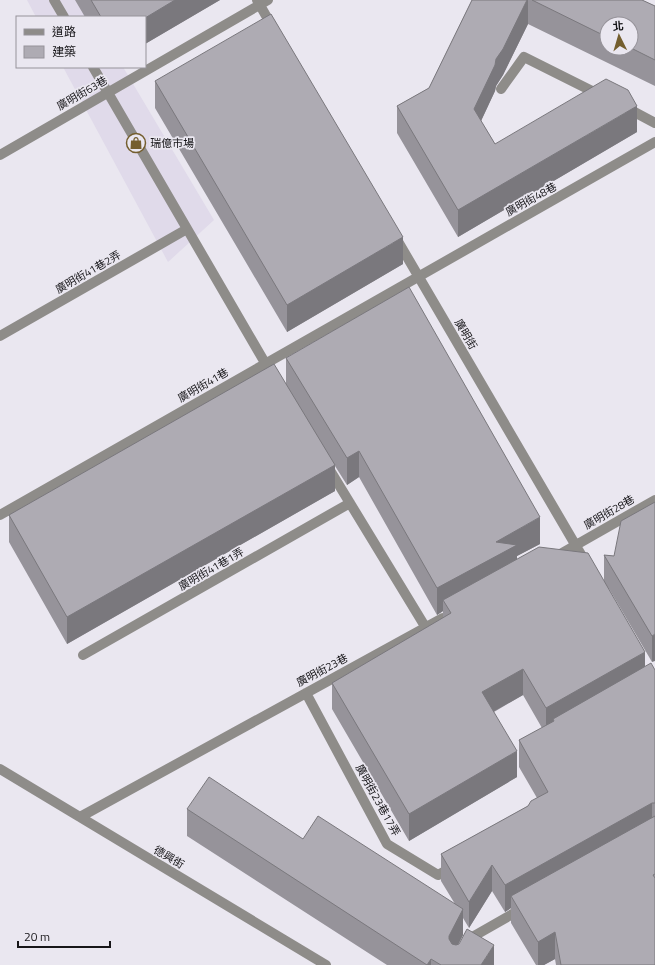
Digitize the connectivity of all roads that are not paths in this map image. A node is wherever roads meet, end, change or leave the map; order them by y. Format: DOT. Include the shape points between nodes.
graph roads {
  1 [pos="54,0"];
  2 [pos="261,2"];
  3 [pos="63,16"];
  4 [pos="279,39"];
  5 [pos="93,68"];
  6 [pos="500,89"];
  7 [pos="108,93"];
  8 [pos="655,123"];
  9 [pos="655,142"];
  10 [pos="0,155"];
  11 [pos="390,228"];
  12 [pos="187,229"];
  13 [pos="418,276"];
  14 [pos="0,336"];
  15 [pos="265,363"];
  16 [pos="273,376"];
  17 [pos="322,456"];
  18 [pos="655,500"];
  19 [pos="350,503"];
  20 [pos="0,514"];
  21 [pos="576,546"];
  22 [pos="549,560"];
  23 [pos="592,573"];
  24 [pos="453,613"];
  25 [pos="426,628"];
  26 [pos="83,655"];
  27 [pos="306,693"];
  28 [pos="0,768"];
  29 [pos="80,817"];
  30 [pos="465,860"];
  31 [pos="530,905"];
  32 [pos="326,965"];
  33 [pos="455,965"];
  1 -- 3 [label="street"];
  2 -- 4 [label="street"];
  2 -- 7 [label="street, 廣明街63巷"];
  5 -- 7 [label="street"];
  6 -- 8 [label="street" via="524,57"];
  7 -- 10 [label="street, 廣明街63巷"];
  7 -- 12 [label="street"];
  9 -- 13 [label="street, 廣明街48巷"];
  11 -- 13 [label="street, 廣明街"];
  12 -- 14 [label="street, 廣明街41巷2弄"];
  12 -- 15 [label="street"];
  13 -- 15 [label="street, 廣明街41巷"];
  13 -- 21 [label="street, 廣明街"];
  15 -- 16 [label="street"];
  15 -- 20 [label="street, 廣明街41巷"];
  17 -- 19 [label="street"];
  18 -- 21 [label="street, 廣明街28巷"];
  19 -- 25 [label="street"];
  19 -- 26 [label="street, 廣明街41巷1弄"];
  21 -- 22 [label="street"];
  21 -- 23 [label="street, 廣明街"];
  24 -- 25 [label="street, 廣明街23巷"];
  25 -- 27 [label="street, 廣明街23巷"];
  27 -- 29 [label="street, 廣明街23巷"];
  27 -- 30 [label="street, 廣明街23巷17弄" via="387,844 438,875"];
  28 -- 29 [label="street, 德興街"];
  29 -- 32 [label="street, 德興街"];
  31 -- 33 [label="street" via="468,940"];
}
